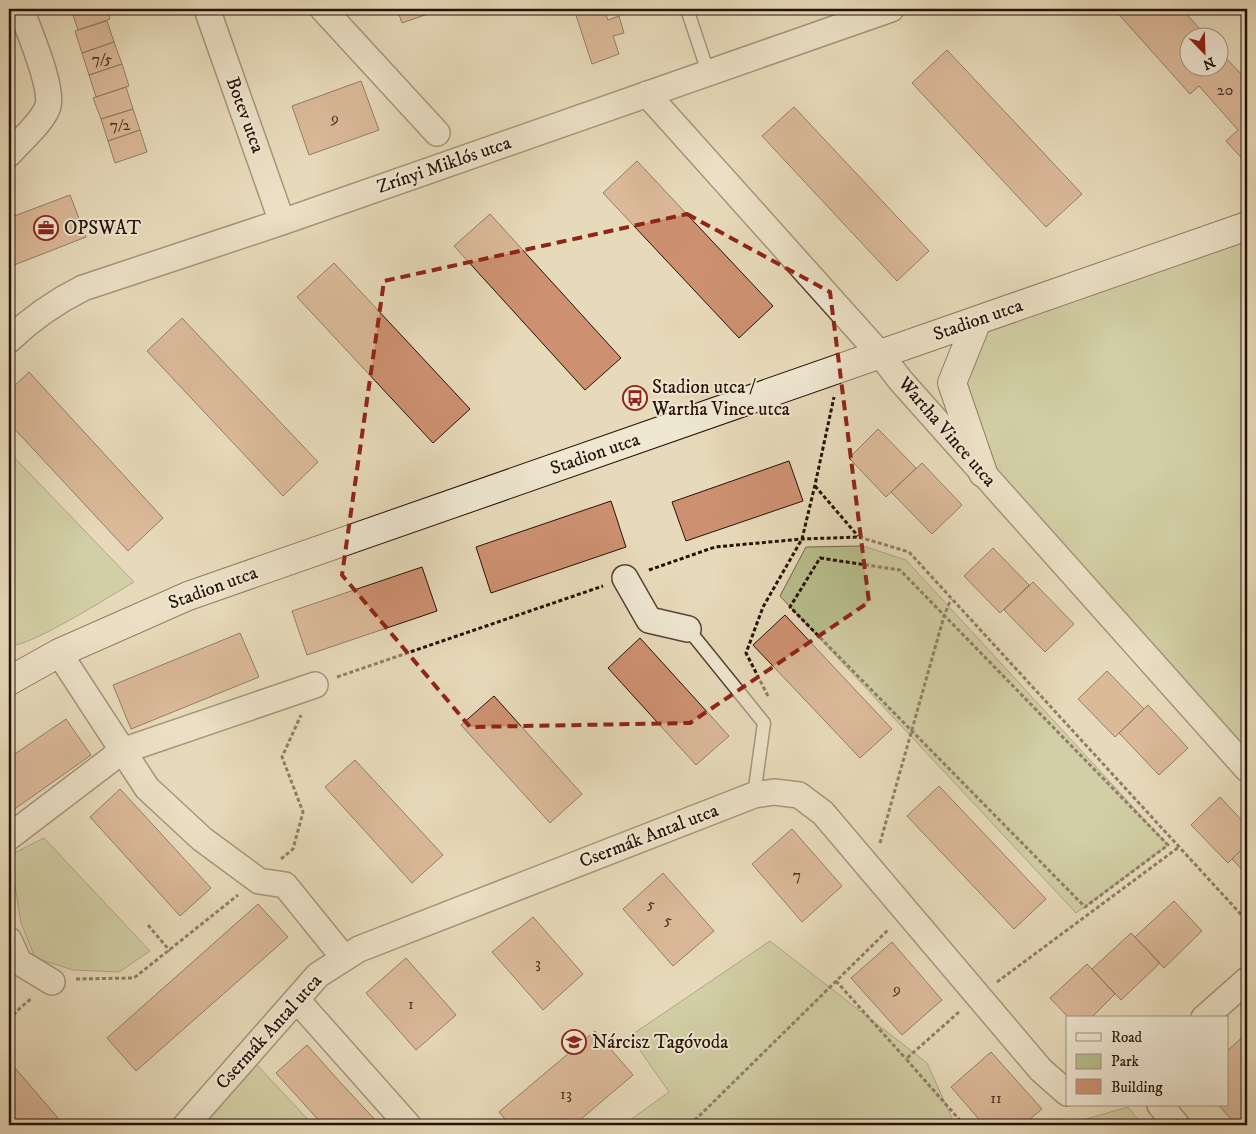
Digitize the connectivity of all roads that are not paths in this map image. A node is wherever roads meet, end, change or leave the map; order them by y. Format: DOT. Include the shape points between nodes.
graph roads {
  1 [pos="21,9"];
  2 [pos="207,9"];
  3 [pos="323,9"];
  4 [pos="687,9"];
  5 [pos="891,9"];
  6 [pos="708,72"];
  7 [pos="647,94"];
  8 [pos="437,133"];
  9 [pos="9,154"];
  10 [pos="282,222"];
  11 [pos="1247,226"];
  12 [pos="976,320"];
  13 [pos="9,340"];
  14 [pos="880,354"];
  15 [pos="983,473"];
  16 [pos="625,578"];
  17 [pos="688,629"];
  18 [pos="59,653"];
  19 [pos="9,682"];
  20 [pos="315,685"];
  21 [pos="122,751"];
  22 [pos="1247,769"];
  23 [pos="754,795"];
  24 [pos="9,837"];
  25 [pos="9,940"];
  26 [pos="344,958"];
  27 [pos="1247,980"];
  28 [pos="52,982"];
  29 [pos="297,1000"];
  30 [pos="1206,1016"];
  31 [pos="1066,1092"];
  32 [pos="1161,1106"];
  33 [pos="186,1125"];
  34 [pos="408,1125"];
  35 [pos="1177,1125"];
  1 -- 9 [label="street" via="48,86 48,106"];
  2 -- 10 [label="street, Botev utca"];
  3 -- 8 [label="street"];
  4 -- 6 [label="lane"];
  5 -- 6 [label="street, Zrínyi Miklós utca"];
  6 -- 7 [label="street, Zrínyi Miklós utca"];
  7 -- 10 [label="street, Zrínyi Miklós utca"];
  7 -- 14 [label="street, Wartha Vince utca"];
  10 -- 13 [label="street, Zrínyi Miklós utca" via="83,288 35,317"];
  11 -- 12 [label="street, Stadion utca"];
  12 -- 14 [label="street, Stadion utca"];
  12 -- 15 [label="street" via="952,382"];
  14 -- 15 [label="street, Wartha Vince utca"];
  14 -- 18 [label="street, Stadion utca" via="188,596"];
  15 -- 22 [label="street, Wartha Vince utca"];
  16 -- 17 [label="street" via="649,620"];
  17 -- 23 [label="lane" via="764,723"];
  18 -- 19 [label="street, Stadion utca"];
  18 -- 21 [label="street"];
  20 -- 21 [label="street"];
  21 -- 24 [label="street"];
  21 -- 26 [label="street" via="146,788 202,840 257,879 285,885"];
  23 -- 26 [label="street, Csermák Antal utca" via="359,949"];
  23 -- 31 [label="street, Csermák Antal utca" via="774,792 800,795 823,813 1041,1070"];
  25 -- 28 [label="street" via="19,962"];
  26 -- 29 [label="street, Csermák Antal utca" via="318,975"];
  27 -- 30 [label="street"];
  29 -- 33 [label="street, Csermák Antal utca"];
  29 -- 34 [label="street"];
  32 -- 35 [label="street"];
}
